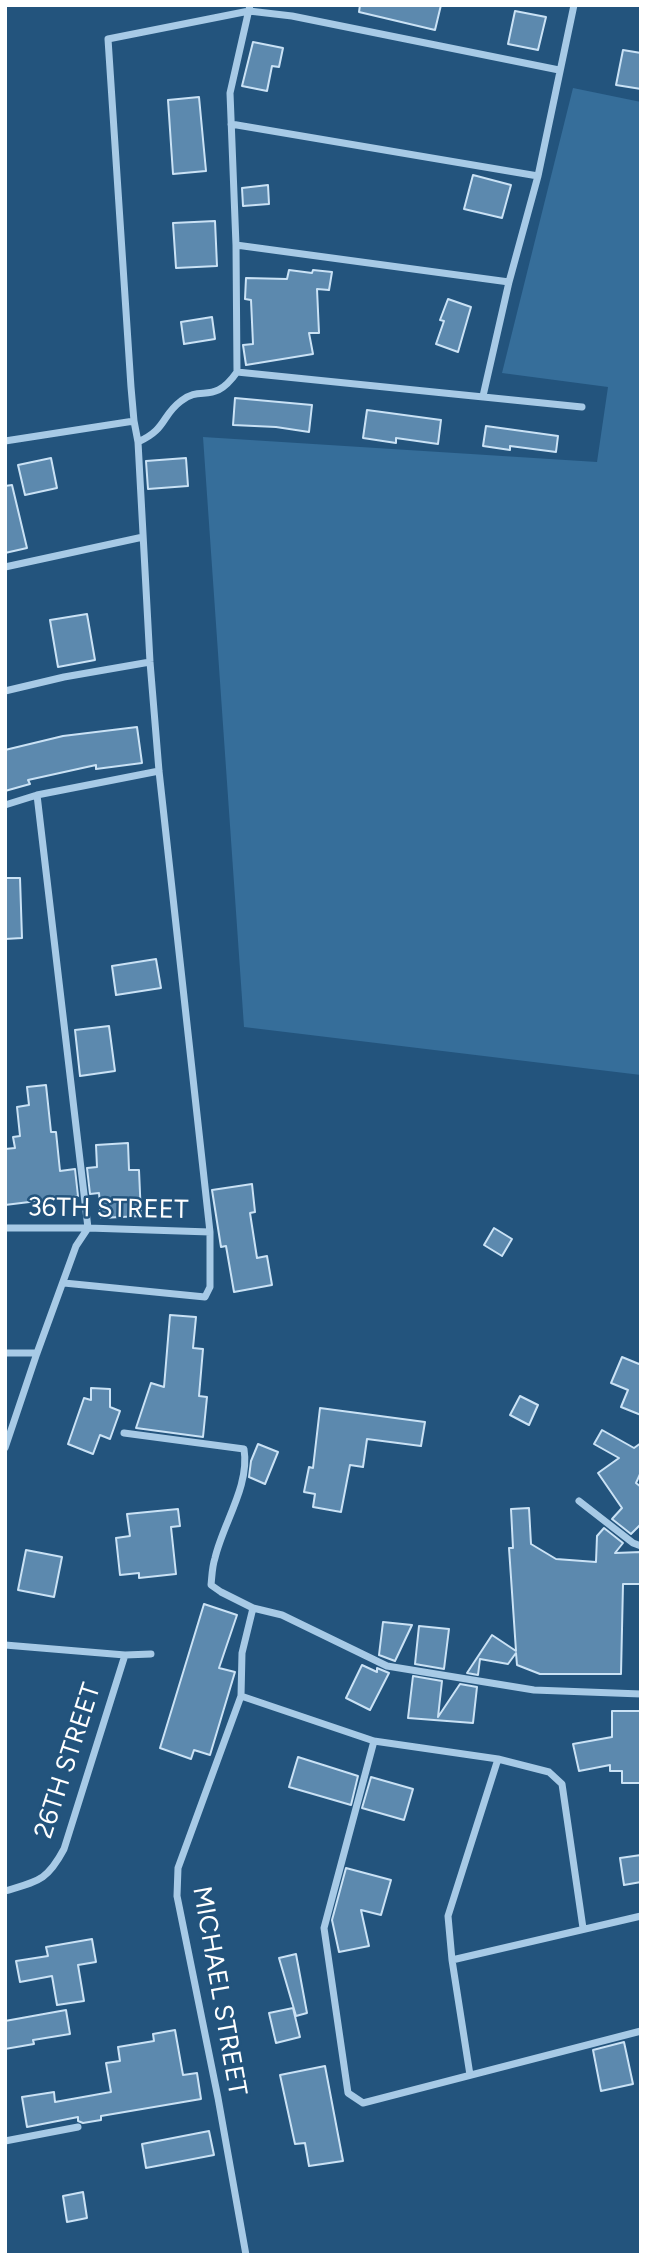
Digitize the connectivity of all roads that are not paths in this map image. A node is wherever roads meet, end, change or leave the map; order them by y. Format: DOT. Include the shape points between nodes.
graph roads {
  1 [pos="574,5"];
  2 [pos="250,8"];
  3 [pos="559,70"];
  4 [pos="231,124"];
  5 [pos="538,176"];
  6 [pos="236,245"];
  7 [pos="509,282"];
  8 [pos="237,372"];
  9 [pos="483,396"];
  10 [pos="582,407"];
  11 [pos="134,421"];
  12 [pos="5,441"];
  13 [pos="138,442"];
  14 [pos="143,537"];
  15 [pos="5,567"];
  16 [pos="150,662"];
  17 [pos="5,691"];
  18 [pos="159,771"];
  19 [pos="37,795"];
  20 [pos="5,805"];
  21 [pos="88,1227"];
  22 [pos="5,1228"];
  23 [pos="210,1232"];
  24 [pos="64,1283"];
  25 [pos="5,1353"];
  26 [pos="37,1353"];
  27 [pos="124,1433"];
  28 [pos="5,1448"];
  29 [pos="579,1501"];
  30 [pos="641,1546"];
  31 [pos="253,1608"];
  32 [pos="5,1646"];
  33 [pos="152,1654"];
  34 [pos="125,1655"];
  35 [pos="641,1694"];
  36 [pos="242,1696"];
  37 [pos="374,1741"];
  38 [pos="498,1759"];
  39 [pos="5,1891"];
  40 [pos="641,1916"];
  41 [pos="583,1928"];
  42 [pos="452,1959"];
  43 [pos="641,2031"];
  44 [pos="470,2075"];
  45 [pos="78,2127"];
  46 [pos="5,2141"];
  47 [pos="246,2255"];
  1 -- 3 [label="street"];
  2 -- 3 [label="street"];
  2 -- 4 [label="street" via="230,93"];
  2 -- 11 [label="street" via="108,40"];
  3 -- 5 [label="street"];
  4 -- 5 [label="street"];
  4 -- 6 [label="street"];
  5 -- 7 [label="street"];
  6 -- 7 [label="street"];
  6 -- 8 [label="street"];
  7 -- 9 [label="street"];
  8 -- 9 [label="street"];
  8 -- 13 [label="street" via="226,388 179,402 153,435"];
  9 -- 10 [label="street"];
  11 -- 12 [label="street"];
  11 -- 13 [label="street"];
  13 -- 14 [label="street"];
  14 -- 15 [label="street"];
  14 -- 16 [label="street"];
  16 -- 17 [label="street"];
  16 -- 18 [label="street"];
  18 -- 19 [label="street"];
  18 -- 23 [label="street"];
  19 -- 20 [label="street"];
  19 -- 21 [label="street"];
  21 -- 22 [label="street, 36TH STREET"];
  21 -- 23 [label="street, 36TH STREET"];
  21 -- 24 [label="street"];
  23 -- 24 [label="street" via="211,1287 205,1297"];
  24 -- 26 [label="street"];
  25 -- 26 [label="street"];
  26 -- 28 [label="street"];
  27 -- 31 [label="street" via="244,1449 246,1462 214,1559 211,1585"];
  29 -- 30 [label="street"];
  31 -- 35 [label="street" via="282,1615 387,1666 534,1690"];
  31 -- 36 [label="street, MICHAEL STREET" via="242,1653"];
  32 -- 34 [label="street"];
  33 -- 34 [label="street"];
  34 -- 39 [label="street, 26TH STREET" via="54,1869 39,1881"];
  36 -- 37 [label="street"];
  36 -- 47 [label="street, MICHAEL STREET" via="178,1868 177,1896"];
  37 -- 38 [label="street"];
  37 -- 44 [label="street" via="324,1928 348,2093 363,2103"];
  38 -- 41 [label="street" via="549,1772 562,1784"];
  38 -- 42 [label="street" via="448,1916"];
  40 -- 41 [label="street"];
  41 -- 42 [label="street"];
  42 -- 44 [label="street"];
  43 -- 44 [label="street"];
  45 -- 46 [label="street"];
}
